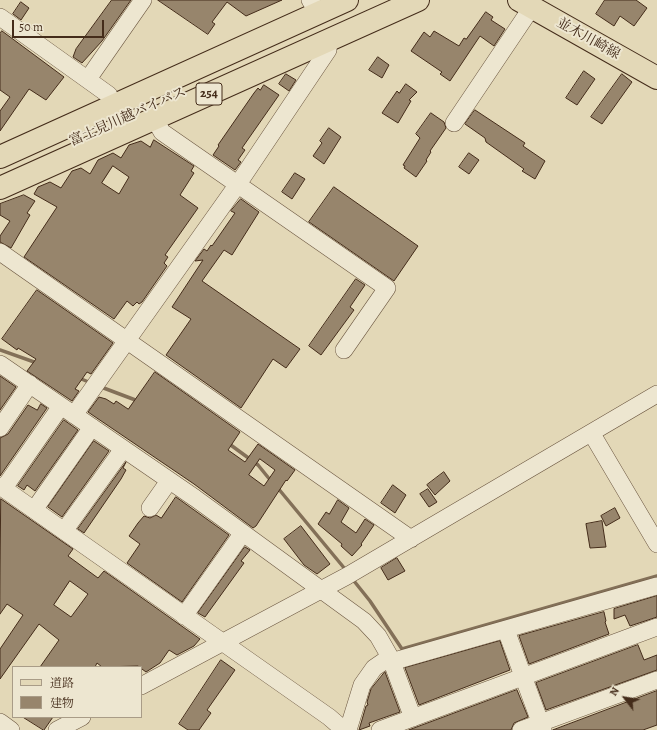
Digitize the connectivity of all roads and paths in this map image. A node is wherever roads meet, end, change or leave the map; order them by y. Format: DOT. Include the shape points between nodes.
graph roads {
  1 [pos="143,0"];
  2 [pos="347,0"];
  3 [pos="387,0"];
  4 [pos="418,0"];
  5 [pos="314,1"];
  6 [pos="526,4"];
  7 [pos="0,18"];
  8 [pos="329,40"];
  9 [pos="657,78"];
  10 [pos="88,79"];
  11 [pos="178,85"];
  12 [pos="109,95"];
  13 [pos="154,118"];
  14 [pos="454,123"];
  15 [pos="0,144"];
  16 [pos="0,157"];
  17 [pos="0,175"];
  18 [pos="238,184"];
  19 [pos="0,188"];
  20 [pos="0,252"];
  21 [pos="126,339"];
  22 [pos="344,350"];
  23 [pos="0,364"];
  24 [pos="30,384"];
  25 [pos="657,394"];
  26 [pos="67,410"];
  27 [pos="92,427"];
  28 [pos="0,428"];
  29 [pos="592,434"];
  30 [pos="123,449"];
  31 [pos="169,481"];
  32 [pos="2,487"];
  33 [pos="150,508"];
  34 [pos="34,510"];
  35 [pos="64,531"];
  36 [pos="242,534"];
  37 [pos="411,539"];
  38 [pos="657,544"];
  39 [pos="657,586"];
  40 [pos="320,590"];
  41 [pos="184,616"];
  42 [pos="657,626"];
  43 [pos="506,630"];
  44 [pos="222,643"];
  45 [pos="390,660"];
  46 [pos="523,676"];
  47 [pos="657,680"];
  48 [pos="142,685"];
  49 [pos="80,718"];
  50 [pos="0,722"];
  51 [pos="412,722"];
  52 [pos="542,726"];
  53 [pos="11,730"];
  54 [pos="57,730"];
  55 [pos="344,730"];
  56 [pos="348,730"];
  57 [pos="380,730"];
  58 [pos="521,730"];
  1 -- 10 [label="street"];
  2 -- 11 [label="main road, 富士見川越バイパス / 254"];
  3 -- 11 [label="main road, 富士見川越バイパス / 254"];
  4 -- 8 [label="main road, 254"];
  5 -- 12 [label="main road"];
  6 -- 9 [label="main road, 並木川崎線"];
  6 -- 14 [label="street"];
  7 -- 10 [label="street"];
  8 -- 13 [label="main road, 254"];
  8 -- 18 [label="street" via="328,50"];
  10 -- 12 [label="street"];
  11 -- 16 [label="main road, 富士見川越バイパス / 254"];
  11 -- 17 [label="main road, 富士見川越バイパス / 254"];
  12 -- 15 [label="main road"];
  13 -- 18 [label="street" via="162,132"];
  13 -- 19 [label="main road, 254"];
  18 -- 21 [label="street"];
  18 -- 22 [label="street" via="388,288"];
  20 -- 21 [label="street"];
  21 -- 26 [label="street"];
  21 -- 37 [label="street"];
  23 -- 24 [label="street"];
  24 -- 26 [label="street"];
  24 -- 28 [label="street"];
  25 -- 29 [label="street"];
  26 -- 27 [label="street"];
  26 -- 32 [label="street"];
  27 -- 30 [label="street"];
  27 -- 34 [label="street"];
  29 -- 37 [label="street"];
  29 -- 38 [label="street"];
  30 -- 31 [label="street"];
  30 -- 35 [label="street"];
  31 -- 33 [label="street"];
  31 -- 36 [label="street"];
  32 -- 34 [label="street"];
  34 -- 35 [label="street"];
  35 -- 41 [label="street"];
  36 -- 40 [label="street"];
  36 -- 41 [label="street"];
  37 -- 40 [label="street"];
  39 -- 43 [label="street"];
  40 -- 44 [label="street"];
  40 -- 45 [label="street" via="364,621 378,636"];
  41 -- 44 [label="street"];
  42 -- 46 [label="street"];
  43 -- 45 [label="street"];
  43 -- 46 [label="street"];
  44 -- 48 [label="street"];
  44 -- 55 [label="street"];
  45 -- 51 [label="street"];
  45 -- 56 [label="street" via="374,668 362,685"];
  46 -- 51 [label="street"];
  46 -- 52 [label="street"];
  47 -- 52 [label="street"];
  49 -- 54 [label="street"];
  50 -- 53 [label="street"];
  51 -- 57 [label="street"];
  52 -- 58 [label="street"];
}
